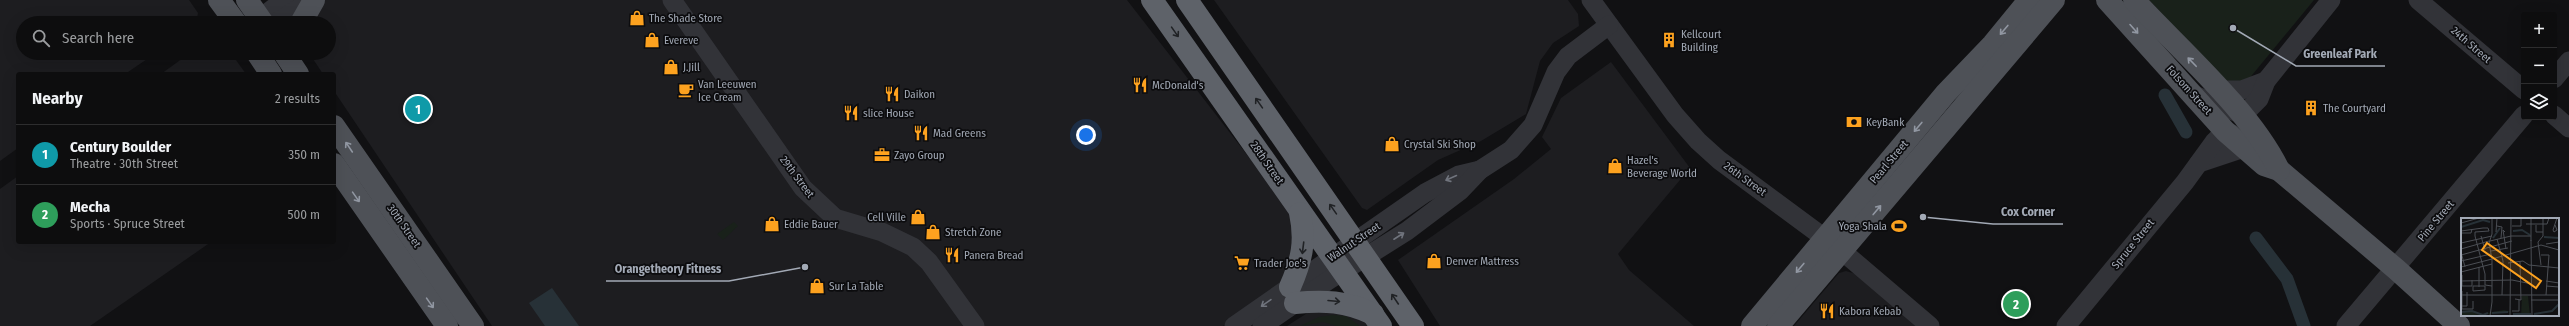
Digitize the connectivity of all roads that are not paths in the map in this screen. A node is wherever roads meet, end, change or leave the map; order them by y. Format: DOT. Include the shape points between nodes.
graph roads {
  1 [pos="219,0"];
  2 [pos="284,0"];
  3 [pos="312,0"];
  4 [pos="672,0"];
  5 [pos="1152,0"];
  6 [pos="1187,0"];
  7 [pos="1591,0"];
  8 [pos="2029,0"];
  9 [pos="2054,0"];
  10 [pos="2107,0"];
  11 [pos="2134,0"];
  12 [pos="2331,0"];
  13 [pos="2418,0"];
  14 [pos="231,16"];
  15 [pos="260,16"];
  16 [pos="262,16"];
  17 [pos="304,16"];
  18 [pos="1609,25"];
  19 [pos="262,60"];
  20 [pos="289,60"];
  21 [pos="299,60"];
  22 [pos="2569,61"];
  23 [pos="1975,62"];
  24 [pos="271,72"];
  25 [pos="297,72"];
  26 [pos="302,72"];
  27 [pos="2557,75"];
  28 [pos="2266,81"];
  29 [pos="2521,87"];
  30 [pos="2219,90"];
  31 [pos="2192,94"];
  32 [pos="2247,111"];
  33 [pos="2557,118"];
  34 [pos="2521,119"];
  35 [pos="2569,128"];
  36 [pos="336,129"];
  37 [pos="2220,137"];
  38 [pos="1936,140"];
  39 [pos="2244,148"];
  40 [pos="2275,162"];
  41 [pos="2199,163"];
  42 [pos="336,167"];
  43 [pos="1300,210"];
  44 [pos="1824,237"];
  45 [pos="1361,249"];
  46 [pos="1842,251"];
  47 [pos="1337,264"];
  48 [pos="2396,269"];
  49 [pos="1293,295"];
  50 [pos="1768,306"];
  51 [pos="1377,320"];
  52 [pos="447,326"];
  53 [pos="473,326"];
  54 [pos="974,326"];
  55 [pos="1234,326"];
  56 [pos="1262,326"];
  57 [pos="1414,326"];
  58 [pos="1752,326"];
  59 [pos="1759,326"];
  60 [pos="1778,326"];
  61 [pos="1930,326"];
  62 [pos="2066,326"];
  63 [pos="2346,326"];
  64 [pos="2459,326"];
  1 -- 14 [label="main road"];
  2 -- 15 [label="street"];
  3 -- 16 [label="street"];
  3 -- 17 [label="main road"];
  4 -- 54 [label="street, 29th Street" via="803,188 835,218 882,232 913,247 930,262"];
  5 -- 43 [label="highway, 28th Street, one-way"];
  45 -- 6 [label="highway, one-way"];
  7 -- 18 [label="street, 26th Street"];
  8 -- 23 [label="main road, Pearl Street, one-way"];
  9 -- 38 [label="main road, Pearl Street"];
  10 -- 31 [label="main road, Folsom Street, one-way"];
  30 -- 11 [label="main road, Folsom Street, one-way"];
  12 -- 28 [label="street"];
  13 -- 29 [label="street, 24th Street"];
  18 -- 44 [label="street, 26th Street" via="1675,115 1698,141 1719,160"];
  18 -- 45 [label="street, Walnut Street" via="1568,56 1556,72 1540,112 1522,139 1480,170 1459,175 1440,184"];
  19 -- 24 [label="main road"];
  20 -- 25 [label="main road"];
  21 -- 26 [label="main road"];
  22 -- 27 [label="street"];
  23 -- 38 [label="main road" via="1978,67 1975,84 1945,120"];
  23 -- 44 [label="main road, Pearl Street, one-way"];
  28 -- 30 [label="street" via="2242,90"];
  28 -- 32 [label="street" via="2259,99"];
  30 -- 32 [label="main road, Folsom Street"];
  31 -- 32 [label="street"];
  31 -- 37 [label="main road, Folsom Street"];
  32 -- 40 [label="main road, Folsom Street"];
  33 -- 35 [label="street"];
  34 -- 48 [label="street, Pine Street"];
  53 -- 36 [label="main road, 30th Street, one-way"];
  37 -- 39 [label="main road, Folsom Street"];
  37 -- 40 [label="street"];
  37 -- 41 [label="street, Spruce Street"];
  46 -- 38 [label="main road, Pearl Street, one-way"];
  39 -- 40 [label="main road, Folsom Street" via="2264,165"];
  39 -- 41 [label="street"];
  40 -- 48 [label="main road, Folsom Street"];
  41 -- 62 [label="street, Spruce Street"];
  42 -- 52 [label="main road, 30th Street, one-way"];
  43 -- 47 [label="highway, 28th Street"];
  43 -- 49 [label="highway, one-way" via="1304,234 1303,253"];
  44 -- 46 [label="street, 26th Street"];
  44 -- 50 [label="main road, Pearl Street, one-way"];
  45 -- 47 [label="street, Walnut Street"];
  57 -- 45 [label="highway, one-way"];
  46 -- 60 [label="main road, Pearl Street"];
  46 -- 61 [label="street, 26th Street"];
  47 -- 49 [label="street, Walnut Street"];
  47 -- 51 [label="highway, 28th Street"];
  48 -- 63 [label="street, Pine Street"];
  48 -- 64 [label="main road, Folsom Street"];
  49 -- 51 [label="highway, one-way" via="1350,304"];
  49 -- 55 [label="street, Walnut Street, one-way"];
  49 -- 56 [label="street, Walnut Street"];
  50 -- 58 [label="main road, Pearl Street"];
  50 -- 59 [label="main road"];
}
